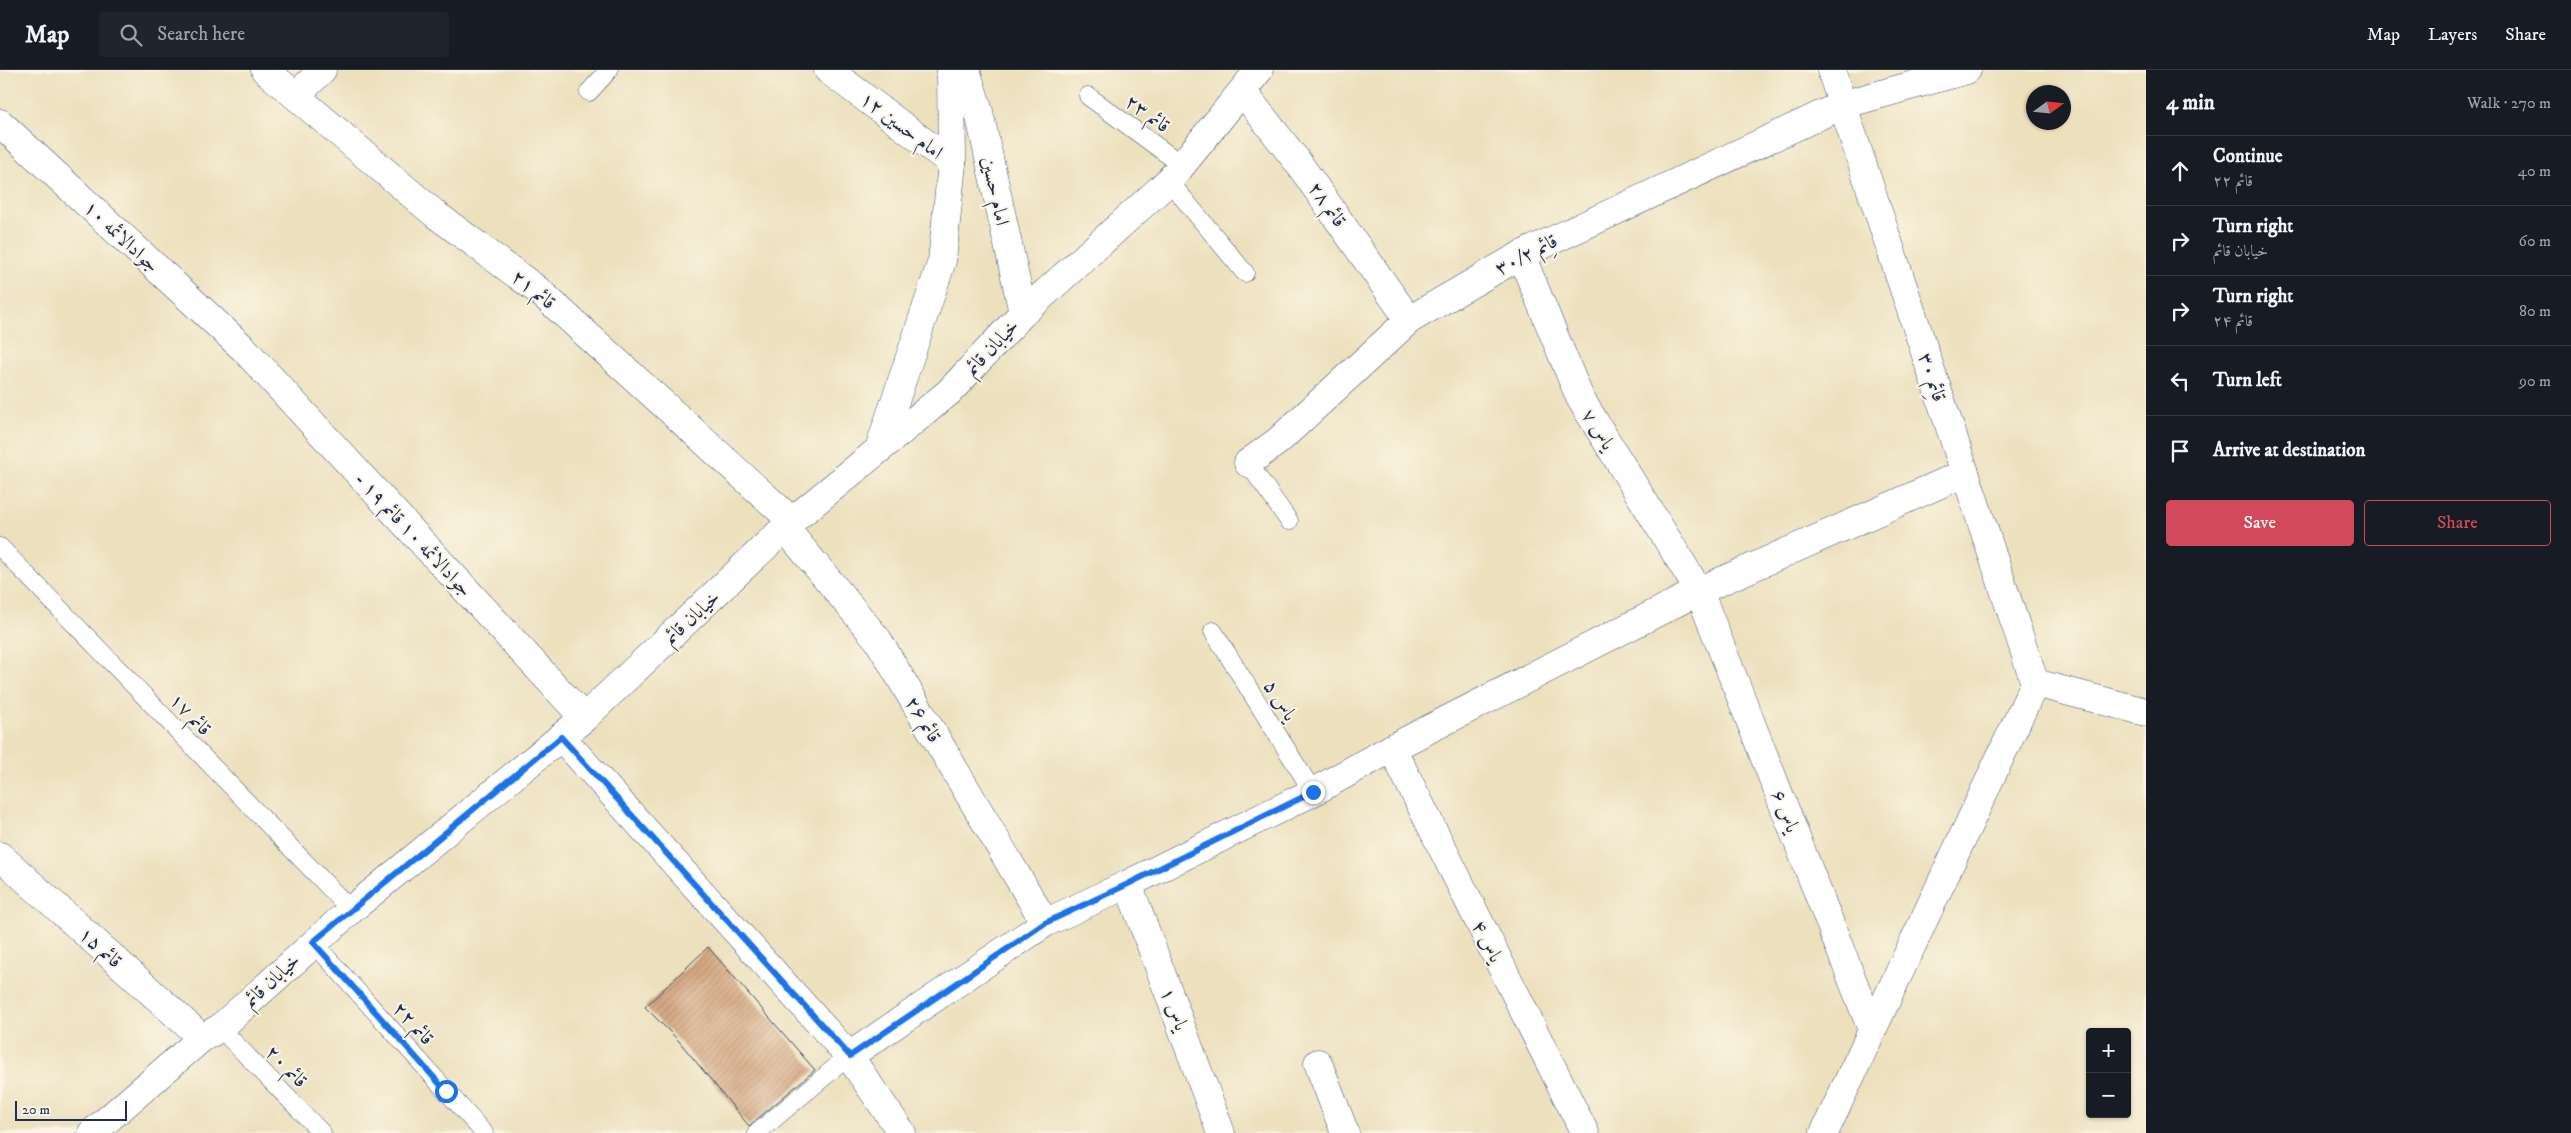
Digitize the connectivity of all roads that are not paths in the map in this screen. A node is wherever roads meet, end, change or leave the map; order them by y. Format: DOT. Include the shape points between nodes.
graph roads {
  1 [pos="265,70"];
  2 [pos="322,70"];
  3 [pos="609,70"];
  4 [pos="828,70"];
  5 [pos="951,70"];
  6 [pos="966,70"];
  7 [pos="1259,70"];
  8 [pos="1832,70"];
  9 [pos="1967,70"];
  10 [pos="589,92"];
  11 [pos="1243,92"];
  12 [pos="296,96"];
  13 [pos="1088,96"];
  14 [pos="1842,105"];
  15 [pos="0,123"];
  16 [pos="952,163"];
  17 [pos="1176,173"];
  18 [pos="1521,255"];
  19 [pos="1245,274"];
  20 [pos="1023,313"];
  21 [pos="1409,320"];
  22 [pos="244,349"];
  23 [pos="879,449"];
  24 [pos="1248,463"];
  25 [pos="1965,473"];
  26 [pos="1290,520"];
  27 [pos="788,524"];
  28 [pos="0,548"];
  29 [pos="1699,591"];
  30 [pos="1213,631"];
  31 [pos="2035,683"];
  32 [pos="2146,712"];
  33 [pos="584,718"];
  34 [pos="561,737"];
  35 [pos="1392,748"];
  36 [pos="1313,792"];
  37 [pos="0,856"];
  38 [pos="1128,884"];
  39 [pos="351,910"];
  40 [pos="1045,923"];
  41 [pos="313,942"];
  42 [pos="1872,1030"];
  43 [pos="211,1033"];
  44 [pos="850,1056"];
  45 [pos="1318,1063"];
  46 [pos="102,1130"];
  47 [pos="322,1133"];
  48 [pos="484,1133"];
  49 [pos="757,1133"];
  50 [pos="902,1133"];
  51 [pos="1221,1133"];
  52 [pos="1345,1133"];
  53 [pos="1585,1133"];
  54 [pos="1824,1133"];
  1 -- 12 [label="street, قائم ۲۱"];
  2 -- 12 [label="street"];
  3 -- 10 [label="lane"];
  4 -- 16 [label="street, امام حسین ۱۲"];
  5 -- 16 [label="street"];
  6 -- 20 [label="street, امام حسین" via="979,112"];
  7 -- 11 [label="street, خیابان قائم"];
  8 -- 14 [label="street, قاِئم ۳۰"];
  9 -- 14 [label="street, قاِئم ۳۰/۲"];
  11 -- 17 [label="street, خیابان قائم"];
  11 -- 21 [label="street, قائم ۲۸" via="1297,161"];
  12 -- 27 [label="street, قائم ۲۱" via="435,214 539,290"];
  13 -- 17 [label="lane, قائم ۲۳"];
  14 -- 18 [label="street, قاِئم ۳۰/۲"];
  14 -- 25 [label="street, قاِئم ۳۰"];
  15 -- 22 [label="street, جوادالائمه ۱۰"];
  16 -- 23 [label="street" via="942,261"];
  17 -- 19 [label="lane, قائم ۲۳"];
  17 -- 20 [label="street, خیابان قائم"];
  18 -- 21 [label="street, قاِئم ۳۰/۲"];
  18 -- 29 [label="street, یاس ۷" via="1580,398"];
  20 -- 23 [label="street, خیابان قائم" via="949,392"];
  21 -- 24 [label="street, قاِئم ۳۰/۲" via="1278,441"];
  22 -- 33 [label="street, - جوادالائمه ۱۰ قائم ۱۹"];
  23 -- 27 [label="street, خیابان قائم"];
  24 -- 26 [label="lane"];
  25 -- 29 [label="street"];
  25 -- 31 [label="street, قاِئم ۳۰"];
  27 -- 33 [label="street, خیابان قائم"];
  27 -- 40 [label="street, قائم ۲۶" via="878,640"];
  28 -- 39 [label="lane, قائم ۱۷"];
  29 -- 35 [label="street"];
  29 -- 42 [label="street, یاس ۶"];
  30 -- 36 [label="lane, یاس ۵"];
  31 -- 32 [label="street"];
  31 -- 42 [label="street"];
  33 -- 34 [label="street, خیابان قائم"];
  34 -- 39 [label="street, خیابان قائم"];
  34 -- 44 [label="street"];
  35 -- 36 [label="street"];
  35 -- 53 [label="street, یاس ۴"];
  36 -- 38 [label="street"];
  37 -- 43 [label="street, قائم ۱۵"];
  38 -- 40 [label="street"];
  38 -- 51 [label="street, یاس ۱"];
  39 -- 41 [label="street, خیابان قائم"];
  40 -- 44 [label="street"];
  41 -- 43 [label="street, خیابان قائم"];
  41 -- 48 [label="lane, قائم ۲۲"];
  42 -- 54 [label="street"];
  43 -- 46 [label="street, خیابان قائم"];
  43 -- 47 [label="lane, قائم ۲۰"];
  44 -- 49 [label="lane"];
  44 -- 50 [label="street"];
  45 -- 52 [label="street"];
}
